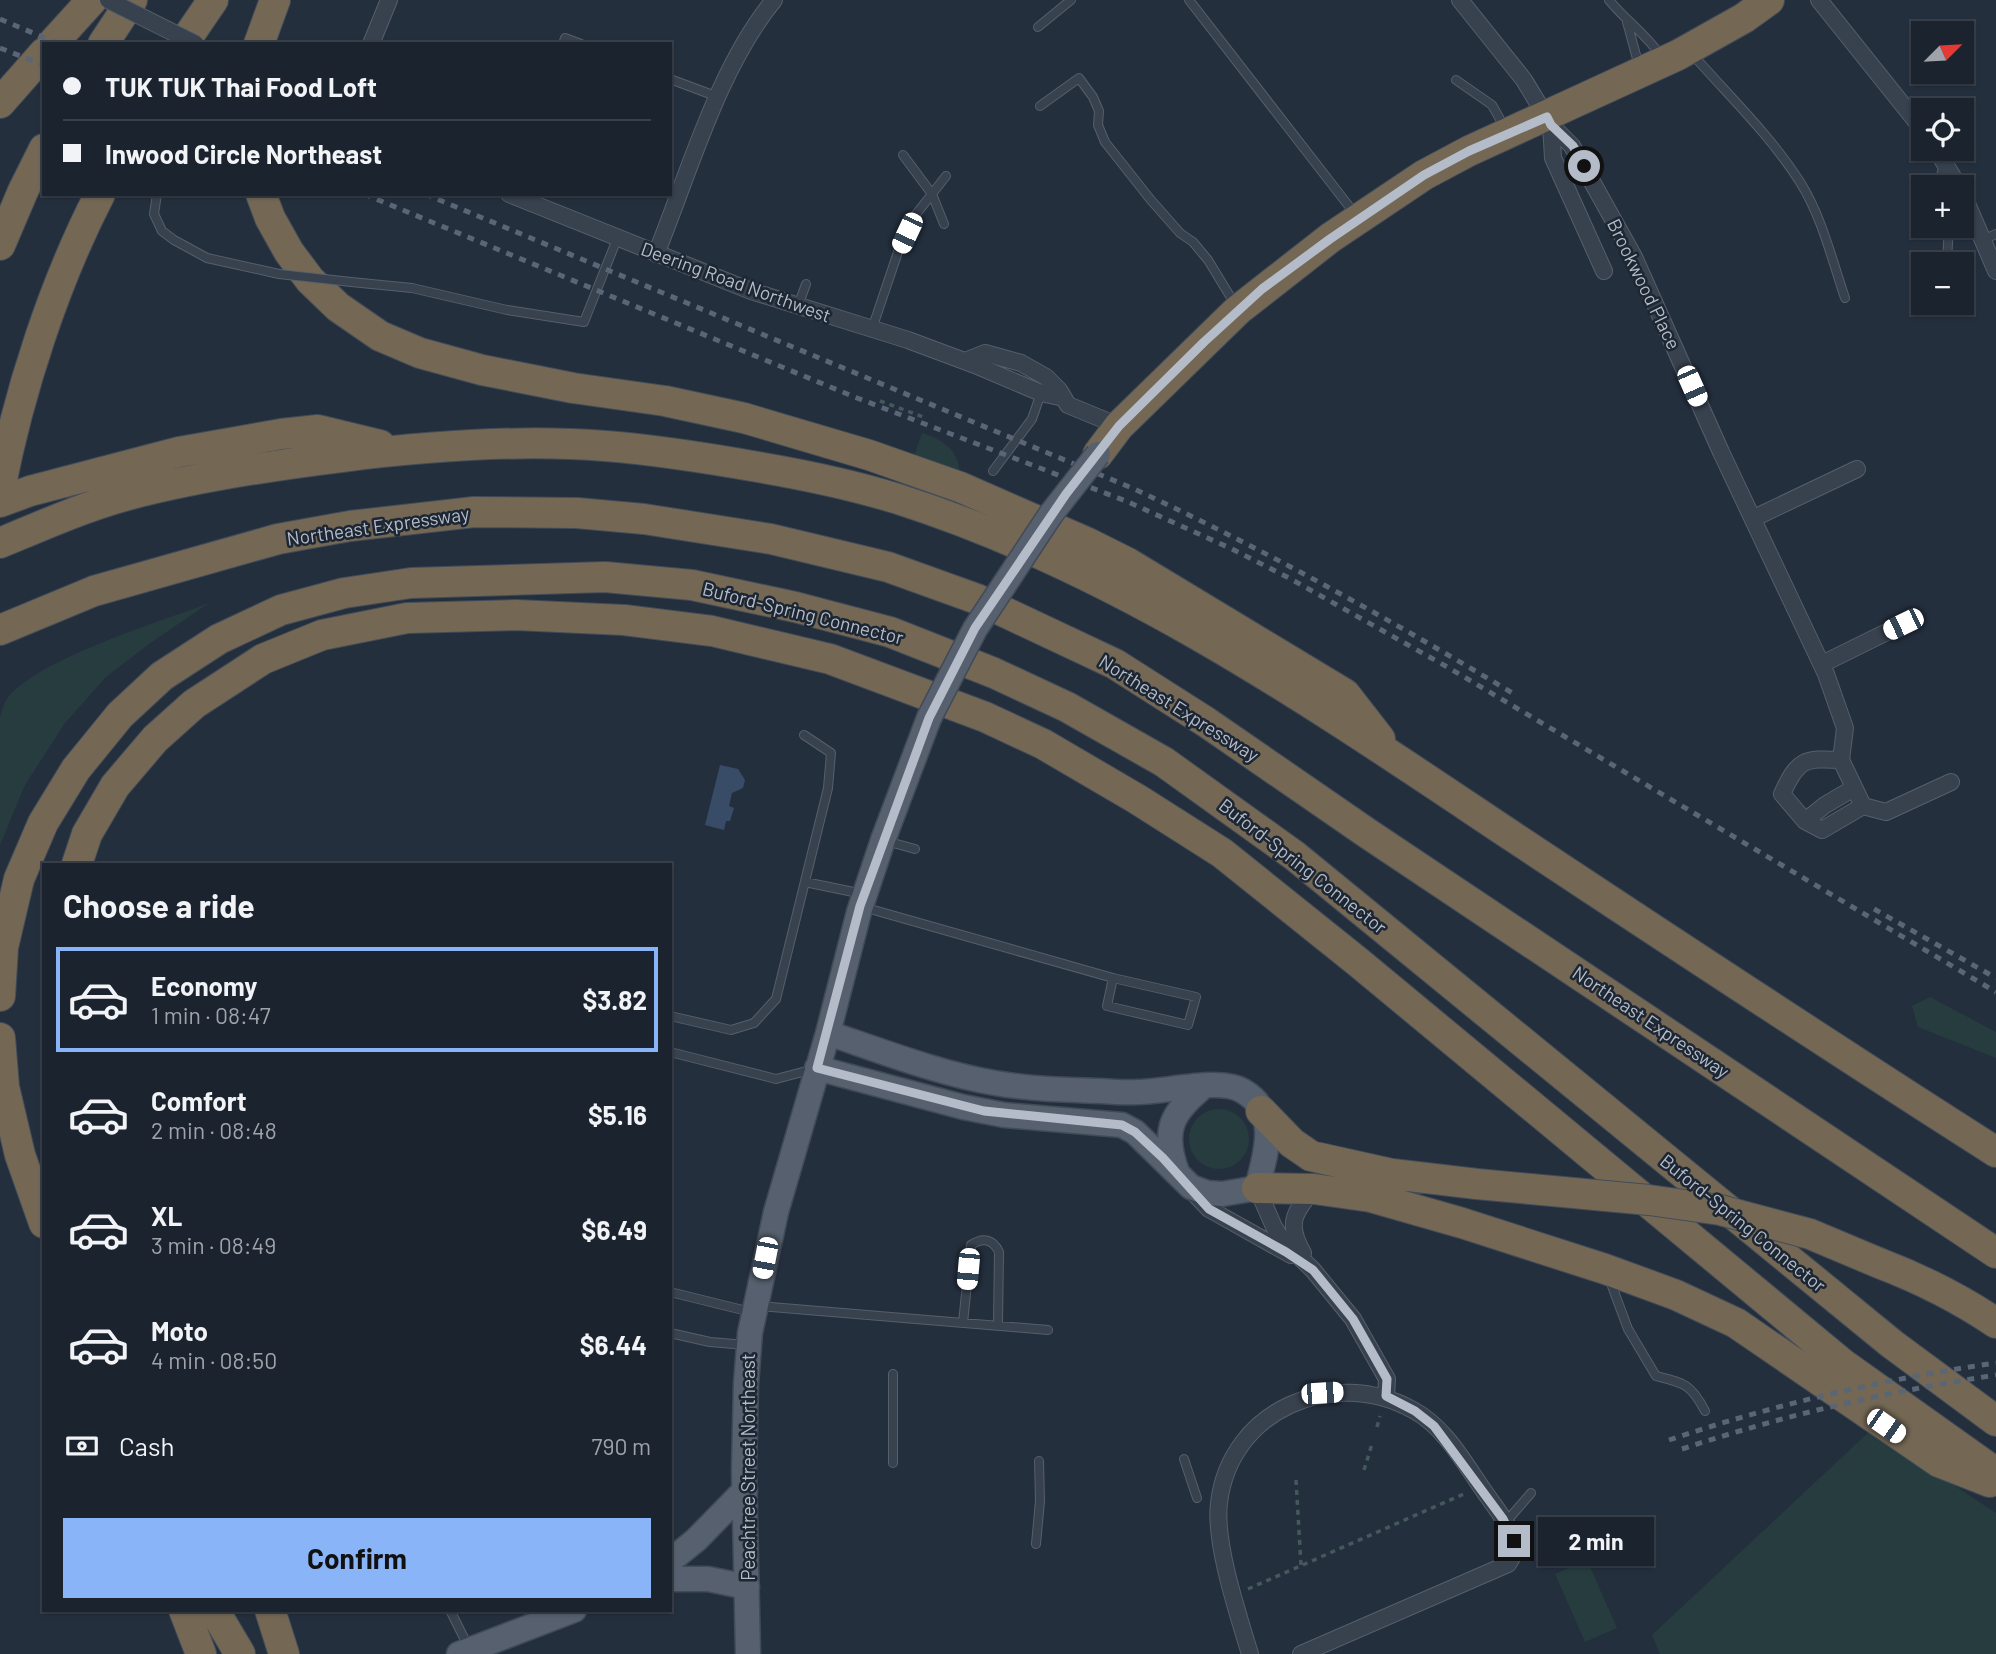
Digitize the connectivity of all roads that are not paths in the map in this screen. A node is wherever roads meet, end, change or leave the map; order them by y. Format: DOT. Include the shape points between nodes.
graph roads {
  1 [pos="92,0"];
  2 [pos="108,0"];
  3 [pos="132,0"];
  4 [pos="213,0"];
  5 [pos="275,0"];
  6 [pos="389,0"];
  7 [pos="774,0"];
  8 [pos="1071,0"];
  9 [pos="1189,0"];
  10 [pos="1460,0"];
  11 [pos="1608,0"];
  12 [pos="1769,0"];
  13 [pos="1819,0"];
  14 [pos="1627,22"];
  15 [pos="1038,27"];
  16 [pos="54,42"];
  17 [pos="104,42"];
  18 [pos="184,42"];
  19 [pos="192,42"];
  20 [pos="260,42"];
  21 [pos="372,42"];
  22 [pos="42,55"];
  23 [pos="1665,61"];
  24 [pos="672,80"];
  25 [pos="1456,80"];
  26 [pos="718,97"];
  27 [pos="0,103"];
  28 [pos="1041,106"];
  29 [pos="1911,115"];
  30 [pos="1549,121"];
  31 [pos="1508,134"];
  32 [pos="42,153"];
  33 [pos="904,155"];
  34 [pos="1945,163"];
  35 [pos="1941,175"];
  36 [pos="1951,175"];
  37 [pos="946,176"];
  38 [pos="932,194"];
  39 [pos="99,196"];
  40 [pos="157,196"];
  41 [pos="262,196"];
  42 [pos="514,196"];
  43 [pos="1974,213"];
  44 [pos="1359,219"];
  45 [pos="944,224"];
  46 [pos="1989,237"];
  47 [pos="617,239"];
  48 [pos="0,245"];
  49 [pos="656,254"];
  50 [pos="1604,271"];
  51 [pos="1996,271"];
  52 [pos="806,284"];
  53 [pos="1844,298"];
  54 [pos="798,306"];
  55 [pos="1238,310"];
  56 [pos="872,329"];
  57 [pos="965,361"];
  58 [pos="1041,393"];
  59 [pos="1064,398"];
  60 [pos="1119,426"];
  61 [pos="397,449"];
  62 [pos="1098,454"];
  63 [pos="1857,469"];
  64 [pos="993,471"];
  65 [pos="0,489"];
  66 [pos="0,502"];
  67 [pos="1754,519"];
  68 [pos="11,538"];
  69 [pos="1903,624"];
  70 [pos="3,629"];
  71 [pos="1822,664"];
  72 [pos="804,735"];
  73 [pos="1393,756"];
  74 [pos="1841,760"];
  75 [pos="1951,782"];
  76 [pos="1854,788"];
  77 [pos="1863,806"];
  78 [pos="1805,821"];
  79 [pos="883,840"];
  80 [pos="915,849"];
  81 [pos="76,863"];
  82 [pos="805,882"];
  83 [pos="862,900"];
  84 [pos="1113,978"];
  85 [pos="0,996"];
  86 [pos="672,1016"];
  87 [pos="828,1033"];
  88 [pos="0,1038"];
  89 [pos="672,1053"];
  90 [pos="817,1068"];
  91 [pos="1203,1087"];
  92 [pos="1261,1111"];
  93 [pos="1996,1152"];
  94 [pos="1181,1178"];
  95 [pos="1257,1188"];
  96 [pos="1314,1189"];
  97 [pos="42,1217"];
  98 [pos="1996,1253"];
  99 [pos="1605,1269"];
  100 [pos="1313,1270"];
  101 [pos="672,1292"];
  102 [pos="755,1309"];
  103 [pos="964,1322"];
  104 [pos="1996,1323"];
  105 [pos="998,1325"];
  106 [pos="1048,1330"];
  107 [pos="672,1333"];
  108 [pos="748,1345"];
  109 [pos="893,1374"];
  110 [pos="1386,1396"];
  111 [pos="1705,1411"];
  112 [pos="1996,1421"];
  113 [pos="1184,1459"];
  114 [pos="1039,1461"];
  115 [pos="893,1463"];
  116 [pos="1996,1473"];
  117 [pos="1996,1484"];
  118 [pos="745,1490"];
  119 [pos="1531,1493"];
  120 [pos="1197,1498"];
  121 [pos="1506,1523"];
  122 [pos="1036,1544"];
  123 [pos="672,1559"];
  124 [pos="672,1579"];
  125 [pos="747,1587"];
  126 [pos="183,1612"];
  127 [pos="184,1612"];
  128 [pos="215,1612"];
  129 [pos="259,1612"];
  130 [pos="271,1612"];
  131 [pos="451,1612"];
  132 [pos="569,1612"];
  133 [pos="465,1652"];
  134 [pos="186,1654"];
  135 [pos="201,1654"];
  136 [pos="240,1654"];
  137 [pos="266,1654"];
  138 [pos="284,1654"];
  139 [pos="748,1654"];
  140 [pos="1251,1654"];
  141 [pos="1301,1654"];
  1 -- 16 [label="highway"];
  2 -- 19 [label="street, bridge"];
  3 -- 17 [label="highway"];
  4 -- 18 [label="highway"];
  5 -- 20 [label="highway"];
  6 -- 21 [label="street"];
  7 -- 26 [label="street"];
  8 -- 15 [label="lane"];
  9 -- 44 [label="lane"];
  10 -- 30 [label="street" via="1524,80"];
  11 -- 14 [label="lane"];
  12 -- 23 [label="highway, Peachtree Street Northeast"];
  13 -- 29 [label="street"];
  14 -- 23 [label="lane"];
  14 -- 23 [label="lane" via="1642,31"];
  22 -- 27 [label="highway"];
  23 -- 30 [label="highway, Peachtree Street Northeast"];
  23 -- 53 [label="lane" via="1762,129 1802,184 1825,235"];
  24 -- 26 [label="lane"];
  25 -- 31 [label="lane" via="1492,105"];
  26 -- 49 [label="street"];
  28 -- 55 [label="lane" via="1079,78 1099,111 1098,125 1105,142 1150,199 1208,260"];
  30 -- 31 [label="highway, Peachtree Street Northeast"];
  30 -- 50 [label="street, Brookwood Place" via="1553,158"];
  30 -- 67 [label="street, Brookwood Place" via="1573,146 1634,257"];
  31 -- 44 [label="highway, Peachtree Street Northeast" via="1424,175"];
  32 -- 48 [label="highway"];
  33 -- 38 [label="lane"];
  34 -- 35 [label="lane"];
  34 -- 36 [label="street"];
  37 -- 38 [label="lane"];
  38 -- 45 [label="lane"];
  38 -- 56 [label="lane" via="916,213 898,252"];
  39 -- 65 [label="highway" via="66,270 21,395"];
  40 -- 47 [label="lane, bridge" via="155,214 162,230 207,258 279,274 412,288 584,322"];
  41 -- 73 [label="highway" via="289,252 310,280 338,307 380,336 482,370 744,418 960,487 1128,563 1345,694"];
  42 -- 47 [label="street, Deering Road Northwest"];
  43 -- 46 [label="street"];
  44 -- 55 [label="highway, Peachtree Street Northeast"];
  46 -- 51 [label="street"];
  47 -- 49 [label="street, Deering Road Northwest"];
  49 -- 54 [label="street, Deering Road Northwest"];
  52 -- 54 [label="lane"];
  54 -- 56 [label="street, Deering Road Northwest"];
  55 -- 60 [label="highway, Peachtree Street Northeast"];
  56 -- 57 [label="street, Deering Road Northwest"];
  57 -- 58 [label="street, Deering Road Northwest"];
  57 -- 59 [label="street, Deering Road Northwest" via="985,353 1021,363 1046,377"];
  58 -- 59 [label="street, Deering Road Northwest"];
  58 -- 64 [label="lane" via="1032,419"];
  59 -- 60 [label="street, Deering Road Northwest" via="1068,405"];
  60 -- 62 [label="highway, Peachtree Street Northeast"];
  61 -- 66 [label="highway" via="318,430 281,434 179,452"];
  61 -- 68 [label="highway" via="280,464 136,494"];
  61 -- 73 [label="highway" via="500,443 601,445 780,471 898,499 986,531 1119,590 1240,658"];
  62 -- 79 [label="main road, Peachtree Street Northeast, bridge" via="1051,514 975,628 929,718"];
  63 -- 67 [label="street"];
  67 -- 71 [label="street, Brookwood Place"];
  69 -- 71 [label="street"];
  70 -- 98 [label="highway, Northeast Expressway" via="94,591 278,539 474,512 644,519 771,539 888,567 977,599 1115,664"];
  71 -- 74 [label="street, Brookwood Place" via="1845,728"];
  72 -- 82 [label="lane" via="831,753 828,788"];
  73 -- 93 [label="highway" via="1777,1013"];
  74 -- 76 [label="street"];
  74 -- 78 [label="street" via="1813,758 1793,769 1782,794"];
  75 -- 77 [label="street" via="1886,812"];
  76 -- 77 [label="street"];
  76 -- 78 [label="street"];
  77 -- 78 [label="street" via="1822,830"];
  79 -- 80 [label="lane"];
  79 -- 83 [label="main road, Peachtree Street Northeast"];
  81 -- 116 [label="highway, Buford-Spring Connector" via="115,786 155,739 194,704 263,659 322,635 407,618 516,615 624,620 712,631 830,659 985,717 1043,744 1222,853 1843,1364"];
  82 -- 83 [label="lane"];
  82 -- 86 [label="lane" via="776,999 754,1023 731,1030"];
  83 -- 84 [label="lane"];
  83 -- 87 [label="main road, Peachtree Street Northeast"];
  84 -- 84 [label="lane" via="1107,1006 1188,1025 1196,997"];
  85 -- 112 [label="highway, Buford-Spring Connector" via="3,947 16,893 43,823 76,769 120,715 162,677 219,639 281,610 344,593 411,583 605,577 692,585 744,596 903,637 1067,707 1164,762 1295,856 1892,1345"];
  87 -- 90 [label="main road, Peachtree Street Northeast"];
  87 -- 91 [label="main road" via="995,1083 1139,1092"];
  88 -- 97 [label="highway" via="4,1087 20,1155"];
  89 -- 90 [label="lane" via="776,1079"];
  90 -- 94 [label="main road" via="963,1107 1122,1125"];
  90 -- 102 [label="main road, Peachtree Street Northeast" via="776,1212"];
  91 -- 92 [label="main road" via="1243,1091"];
  91 -- 94 [label="main road" via="1180,1107 1169,1134 1169,1149"];
  92 -- 95 [label="main road" via="1269,1139"];
  92 -- 104 [label="highway, bridge" via="1311,1156 1392,1174 1720,1210 1810,1234 1923,1280"];
  94 -- 95 [label="main road" via="1207,1193"];
  94 -- 100 [label="street" via="1209,1209"];
  95 -- 96 [label="highway"];
  95 -- 100 [label="street" via="1278,1234"];
  96 -- 99 [label="highway" via="1371,1197"];
  96 -- 100 [label="street" via="1298,1208 1292,1230"];
  99 -- 111 [label="lane" via="1628,1329 1656,1376 1692,1388"];
  99 -- 117 [label="highway" via="1736,1323 1939,1462"];
  100 -- 110 [label="street" via="1365,1339 1387,1379"];
  101 -- 102 [label="lane"];
  102 -- 103 [label="lane"];
  102 -- 108 [label="main road, Peachtree Street Northeast"];
  103 -- 105 [label="lane"];
  103 -- 105 [label="lane" via="971,1245 989,1240 999,1252"];
  105 -- 106 [label="lane"];
  107 -- 108 [label="lane"];
  108 -- 118 [label="main road, Peachtree Street Northeast"];
  109 -- 115 [label="lane"];
  110 -- 121 [label="street" via="1434,1426"];
  110 -- 140 [label="street" via="1355,1391 1322,1393 1291,1403 1264,1420 1241,1445 1226,1473 1218,1521"];
  113 -- 120 [label="lane"];
  114 -- 122 [label="lane"];
  118 -- 123 [label="main road"];
  118 -- 125 [label="main road, Peachtree Street Northeast"];
  119 -- 121 [label="lane"];
  121 -- 141 [label="street" via="1514,1541 1514,1557 1508,1564"];
  124 -- 125 [label="main road" via="708,1579"];
  125 -- 139 [label="main road, Peachtree Street Northeast"];
  126 -- 134 [label="highway"];
  127 -- 135 [label="highway"];
  128 -- 136 [label="highway"];
  129 -- 137 [label="highway"];
  130 -- 138 [label="highway"];
  131 -- 133 [label="lane"];
  132 -- 133 [label="main road"];
}
